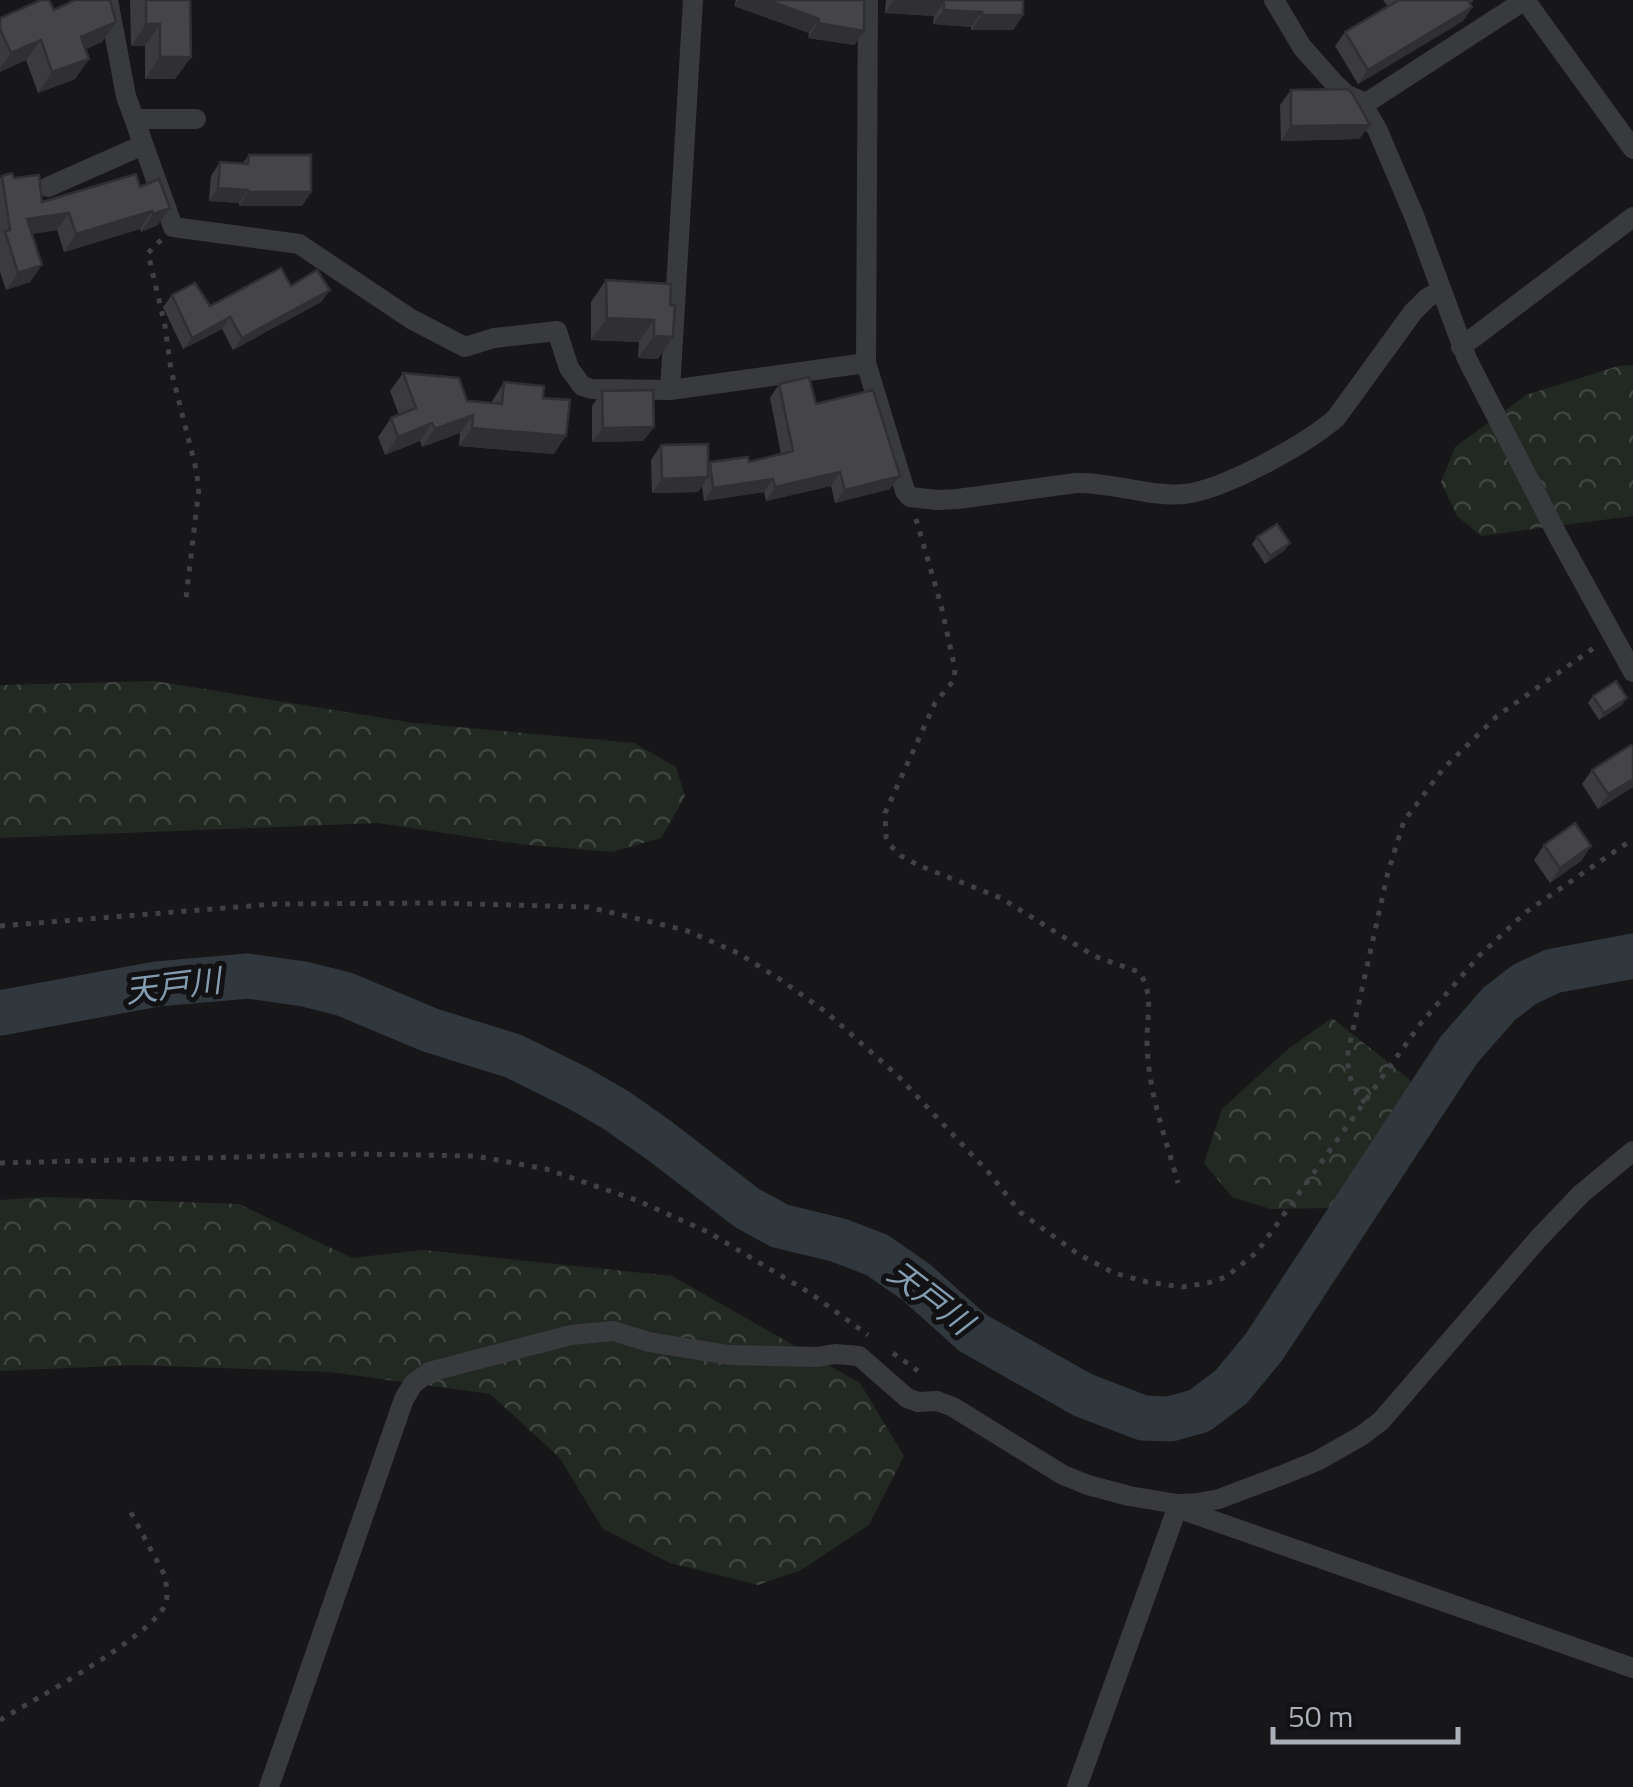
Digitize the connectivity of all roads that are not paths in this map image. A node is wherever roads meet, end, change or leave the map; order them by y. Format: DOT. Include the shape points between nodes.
graph roads {
  1 [pos="108,0"];
  2 [pos="693,0"];
  3 [pos="868,0"];
  4 [pos="1274,0"];
  5 [pos="1363,105"];
  6 [pos="135,119"];
  7 [pos="196,119"];
  8 [pos="143,144"];
  9 [pos="1633,149"];
  10 [pos="48,187"];
  11 [pos="1633,217"];
  12 [pos="1440,292"];
  13 [pos="1462,347"];
  14 [pos="866,362"];
  15 [pos="670,390"];
  16 [pos="1633,672"];
  17 [pos="1633,1151"];
  18 [pos="1177,1504"];
  19 [pos="1633,1668"];
  20 [pos="268,1787"];
  21 [pos="1077,1787"];
  1 -- 6 [label="street"];
  2 -- 15 [label="street"];
  3 -- 14 [label="street"];
  4 -- 5 [label="street" via="1314,62"];
  5 -- 9 [label="street" via="1524,0"];
  5 -- 12 [label="street" via="1415,218"];
  6 -- 7 [label="street"];
  6 -- 8 [label="street"];
  8 -- 10 [label="street"];
  8 -- 15 [label="street" via="173,227 299,244 411,319 465,346 557,331 582,386"];
  11 -- 13 [label="street"];
  12 -- 13 [label="street"];
  12 -- 14 [label="street" via="1413,312 1326,427 1259,466 1183,494 1092,483 957,499 910,497"];
  13 -- 16 [label="street"];
  14 -- 15 [label="street"];
  17 -- 18 [label="street" via="1538,1239 1361,1436 1251,1488"];
  18 -- 19 [label="street"];
  18 -- 20 [label="street" via="1062,1475 953,1407 907,1398 859,1356 729,1355 601,1331 442,1367 420,1378 404,1400"];
  18 -- 21 [label="street"];
}
